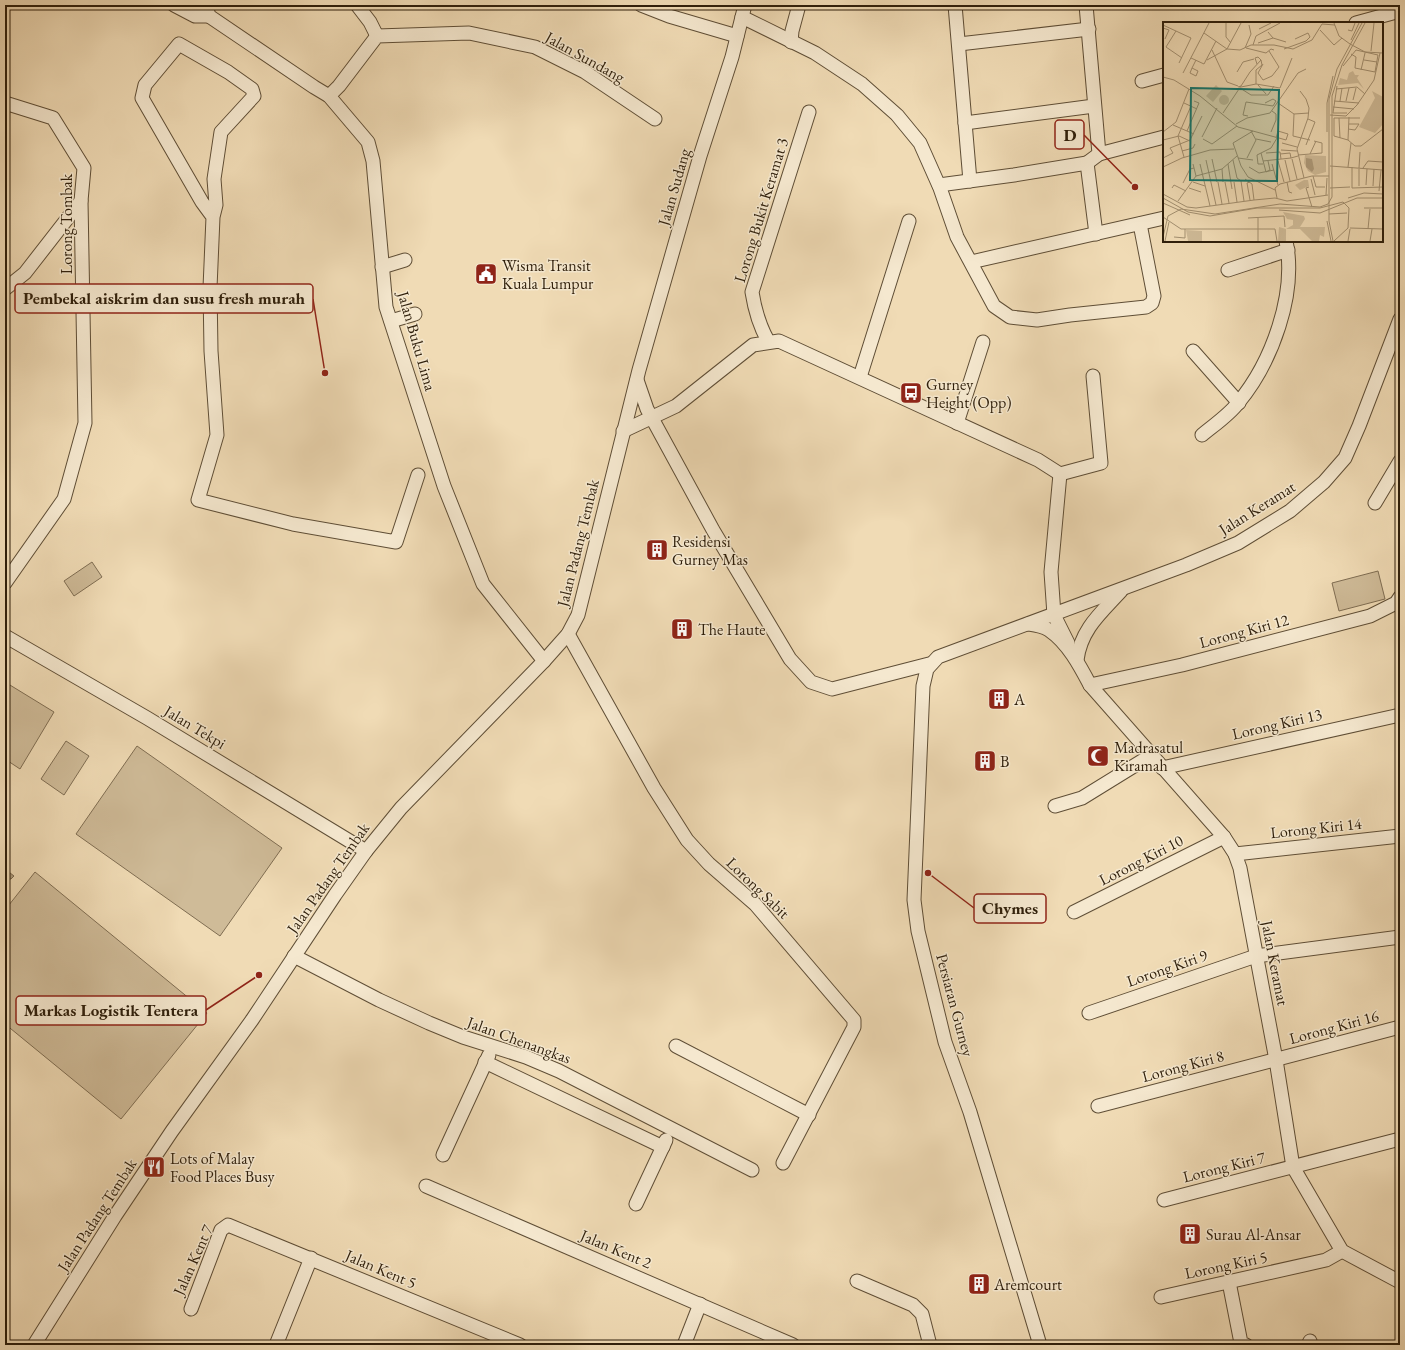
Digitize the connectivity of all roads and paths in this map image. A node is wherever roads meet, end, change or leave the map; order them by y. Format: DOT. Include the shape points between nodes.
graph roads {
  1 [pos="174,5"];
  2 [pos="356,5"];
  3 [pos="641,5"];
  4 [pos="799,5"];
  5 [pos="955,5"];
  6 [pos="1086,5"];
  7 [pos="207,10"];
  8 [pos="743,11"];
  9 [pos="1400,11"];
  10 [pos="1360,22"];
  11 [pos="1089,29"];
  12 [pos="377,36"];
  13 [pos="737,36"];
  14 [pos="791,42"];
  15 [pos="959,44"];
  16 [pos="1163,76"];
  17 [pos="1142,81"];
  18 [pos="329,96"];
  19 [pos="5,103"];
  20 [pos="1094,106"];
  21 [pos="809,112"];
  22 [pos="655,119"];
  23 [pos="965,124"];
  24 [pos="1163,137"];
  25 [pos="1099,154"];
  26 [pos="1087,163"];
  27 [pos="970,181"];
  28 [pos="939,185"];
  29 [pos="81,201"];
  30 [pos="213,217"];
  31 [pos="1163,218"];
  32 [pos="909,221"];
  33 [pos="1140,224"];
  34 [pos="1096,234"];
  35 [pos="1287,246"];
  36 [pos="405,260"];
  37 [pos="971,262"];
  38 [pos="382,267"];
  39 [pos="1228,270"];
  40 [pos="5,289"];
  41 [pos="415,314"];
  42 [pos="1400,319"];
  43 [pos="391,321"];
  44 [pos="768,341"];
  45 [pos="982,342"];
  46 [pos="1193,351"];
  47 [pos="1093,376"];
  48 [pos="860,377"];
  49 [pos="637,380"];
  50 [pos="1238,403"];
  51 [pos="653,417"];
  52 [pos="957,423"];
  53 [pos="623,431"];
  54 [pos="1202,435"];
  55 [pos="1400,461"];
  56 [pos="418,474"];
  57 [pos="1060,474"];
  58 [pos="1375,503"];
  59 [pos="5,583"];
  60 [pos="1124,588"];
  61 [pos="1400,597"];
  62 [pos="1054,615"];
  63 [pos="1028,624"];
  64 [pos="568,634"];
  65 [pos="5,636"];
  66 [pos="1077,660"];
  67 [pos="544,661"];
  68 [pos="929,664"];
  69 [pos="1090,685"];
  70 [pos="1400,714"];
  71 [pos="1150,756"];
  72 [pos="1162,768"];
  73 [pos="1055,806"];
  74 [pos="1400,836"];
  75 [pos="1224,837"];
  76 [pos="366,851"];
  77 [pos="1235,854"];
  78 [pos="1074,912"];
  79 [pos="1400,936"];
  80 [pos="294,956"];
  81 [pos="1256,956"];
  82 [pos="1089,1013"];
  83 [pos="1400,1027"];
  84 [pos="493,1046"];
  85 [pos="676,1046"];
  86 [pos="1276,1060"];
  87 [pos="485,1062"];
  88 [pos="1098,1106"];
  89 [pos="809,1115"];
  90 [pos="672,1129"];
  91 [pos="1400,1139"];
  92 [pos="663,1147"];
  93 [pos="443,1155"];
  94 [pos="783,1163"];
  95 [pos="1293,1167"];
  96 [pos="752,1170"];
  97 [pos="426,1186"];
  98 [pos="1164,1200"];
  99 [pos="636,1204"];
  100 [pos="228,1225"];
  101 [pos="1342,1251"];
  102 [pos="311,1258"];
  103 [pos="857,1281"];
  104 [pos="1229,1282"];
  105 [pos="1400,1282"];
  106 [pos="1161,1297"];
  107 [pos="700,1304"];
  108 [pos="190,1309"];
  109 [pos="34,1345"];
  110 [pos="276,1345"];
  111 [pos="520,1345"];
  112 [pos="684,1345"];
  113 [pos="792,1345"];
  114 [pos="930,1345"];
  115 [pos="1040,1345"];
  116 [pos="1246,1345"];
  1 -- 7 [label="street" via="196,16"];
  2 -- 12 [label="street" via="370,22"];
  3 -- 13 [label="street"];
  4 -- 14 [label="street"];
  5 -- 15 [label="street"];
  6 -- 11 [label="street"];
  7 -- 18 [label="street, Jalan Buku Lima"];
  8 -- 13 [label="street, Jalan Sudang"];
  8 -- 14 [label="street"];
  9 -- 10 [label="street"];
  11 -- 15 [label="street"];
  11 -- 20 [label="street"];
  12 -- 18 [label="street"];
  12 -- 22 [label="street, Jalan Sundang" via="469,33 535,47 584,72"];
  13 -- 49 [label="street, Jalan Sudang" via="700,156"];
  14 -- 28 [label="street" via="815,52 862,84 897,115 920,143"];
  15 -- 23 [label="street"];
  16 -- 17 [label="street"];
  18 -- 38 [label="street, Jalan Buku Lima" via="368,142 373,162"];
  19 -- 29 [label="street, Lorong Tombak" via="53,118 84,168"];
  20 -- 23 [label="street"];
  20 -- 25 [label="street"];
  21 -- 44 [label="street, Lorong Bukit Keramat 3" via="752,292 760,328"];
  23 -- 27 [label="street"];
  24 -- 25 [label="street"];
  25 -- 26 [label="street"];
  26 -- 27 [label="street"];
  26 -- 34 [label="street"];
  27 -- 28 [label="street"];
  28 -- 37 [label="street" via="957,236"];
  29 -- 40 [label="street" via="24,273"];
  29 -- 59 [label="street, Lorong Tombak" via="85,423 64,499"];
  30 -- 30 [label="street" via="216,205 214,179 222,132 254,96 252,90 228,72 179,44 145,85 142,98"];
  30 -- 56 [label="street" via="211,344 217,435 198,500 293,524 396,542"];
  31 -- 33 [label="street"];
  32 -- 48 [label="street"];
  33 -- 34 [label="street"];
  33 -- 37 [label="street" via="1154,296 1152,303 1146,307 1070,314 1037,320 1010,316 994,306"];
  34 -- 37 [label="street"];
  35 -- 39 [label="street"];
  35 -- 50 [label="street" via="1288,285 1278,329 1259,375"];
  36 -- 38 [label="street"];
  38 -- 43 [label="street, Jalan Buku Lima" via="386,307"];
  41 -- 43 [label="street"];
  42 -- 60 [label="street, Jalan Keramat" via="1360,426 1344,458 1324,482 1290,511 1238,543"];
  43 -- 67 [label="street, Jalan Buku Lima" via="444,486 483,584"];
  44 -- 48 [label="street" via="779,341"];
  44 -- 51 [label="street" via="753,345 676,406"];
  45 -- 52 [label="street"];
  46 -- 50 [label="street"];
  47 -- 57 [label="street" via="1101,463"];
  48 -- 52 [label="street"];
  49 -- 51 [label="street" via="643,400"];
  49 -- 53 [label="street, Jalan Sudang"];
  50 -- 54 [label="street"];
  51 -- 53 [label="street"];
  51 -- 68 [label="street, Jalan Keramat" via="713,530 790,659 811,682 832,689"];
  52 -- 57 [label="street" via="1038,460"];
  53 -- 64 [label="street, Jalan Padang Tembak" via="578,616"];
  55 -- 58 [label="street"];
  57 -- 62 [label="street" via="1051,572"];
  60 -- 62 [label="street, Jalan Keramat"];
  60 -- 66 [label="street, Jalan Keramat" via="1084,634"];
  61 -- 69 [label="street, Lorong Kiri 12" via="1396,603 1370,616 1182,665"];
  62 -- 63 [label="street, Jalan Keramat"];
  62 -- 66 [label="street"];
  63 -- 66 [label="street, Jalan Keramat" via="1049,630"];
  63 -- 68 [label="street, Jalan Keramat" via="938,657"];
  64 -- 67 [label="street, Jalan Padang Tembak"];
  64 -- 89 [label="street, Lorong Sabit" via="654,788 687,840 709,864 755,904 854,1020 854,1027"];
  65 -- 76 [label="street, Jalan Tekpi"];
  66 -- 69 [label="street, Jalan Keramat"];
  67 -- 76 [label="street, Jalan Padang Tembak" via="401,808"];
  68 -- 115 [label="street, Persiaran Gurney" via="923,686 918,777 914,900 918,931 945,1042 970,1112"];
  69 -- 71 [label="street, Jalan Keramat"];
  70 -- 72 [label="street, Lorong Kiri 13"];
  71 -- 72 [label="street, Jalan Keramat"];
  71 -- 73 [label="street" via="1082,798"];
  72 -- 75 [label="street, Jalan Keramat"];
  74 -- 77 [label="street, Lorong Kiri 14"];
  75 -- 77 [label="street, Jalan Keramat"];
  75 -- 78 [label="street, Lorong Kiri 10"];
  76 -- 80 [label="street, Jalan Padang Tembak"];
  77 -- 81 [label="street, Jalan Keramat" via="1240,868"];
  79 -- 81 [label="street, Lorong Kiri 9"];
  80 -- 84 [label="street, Jalan Chenangkas" via="414,1017 463,1038"];
  80 -- 109 [label="street, Jalan Padang Tembak" via="119,1209"];
  81 -- 82 [label="street, Lorong Kiri 9"];
  81 -- 86 [label="street, Jalan Keramat"];
  83 -- 86 [label="street, Lorong Kiri 16"];
  84 -- 87 [label="street"];
  84 -- 90 [label="street, Jalan Chenangkas" via="559,1071"];
  85 -- 89 [label="street"];
  86 -- 88 [label="street, Lorong Kiri 8"];
  86 -- 95 [label="street, Jalan Keramat"];
  87 -- 92 [label="street"];
  87 -- 93 [label="street"];
  89 -- 94 [label="street, Lorong Sabit"];
  90 -- 92 [label="street"];
  90 -- 96 [label="street, Jalan Chenangkas"];
  91 -- 95 [label="street, Lorong Kiri 7"];
  92 -- 99 [label="street"];
  95 -- 98 [label="street, Lorong Kiri 7"];
  95 -- 101 [label="street, Jalan Keramat"];
  97 -- 107 [label="street, Jalan Kent 2"];
  100 -- 102 [label="street, Jalan Kent 5"];
  100 -- 108 [label="street, Jalan Kent 7" via="221,1230"];
  101 -- 104 [label="street, Lorong Kiri 5" via="1326,1260"];
  101 -- 105 [label="street"];
  102 -- 110 [label="street"];
  102 -- 111 [label="street, Jalan Kent 5"];
  103 -- 114 [label="street" via="913,1305 922,1314"];
  104 -- 106 [label="street, Lorong Kiri 5"];
  104 -- 116 [label="street" via="1241,1343"];
  107 -- 112 [label="street"];
  107 -- 113 [label="street, Jalan Kent 2"];
}
